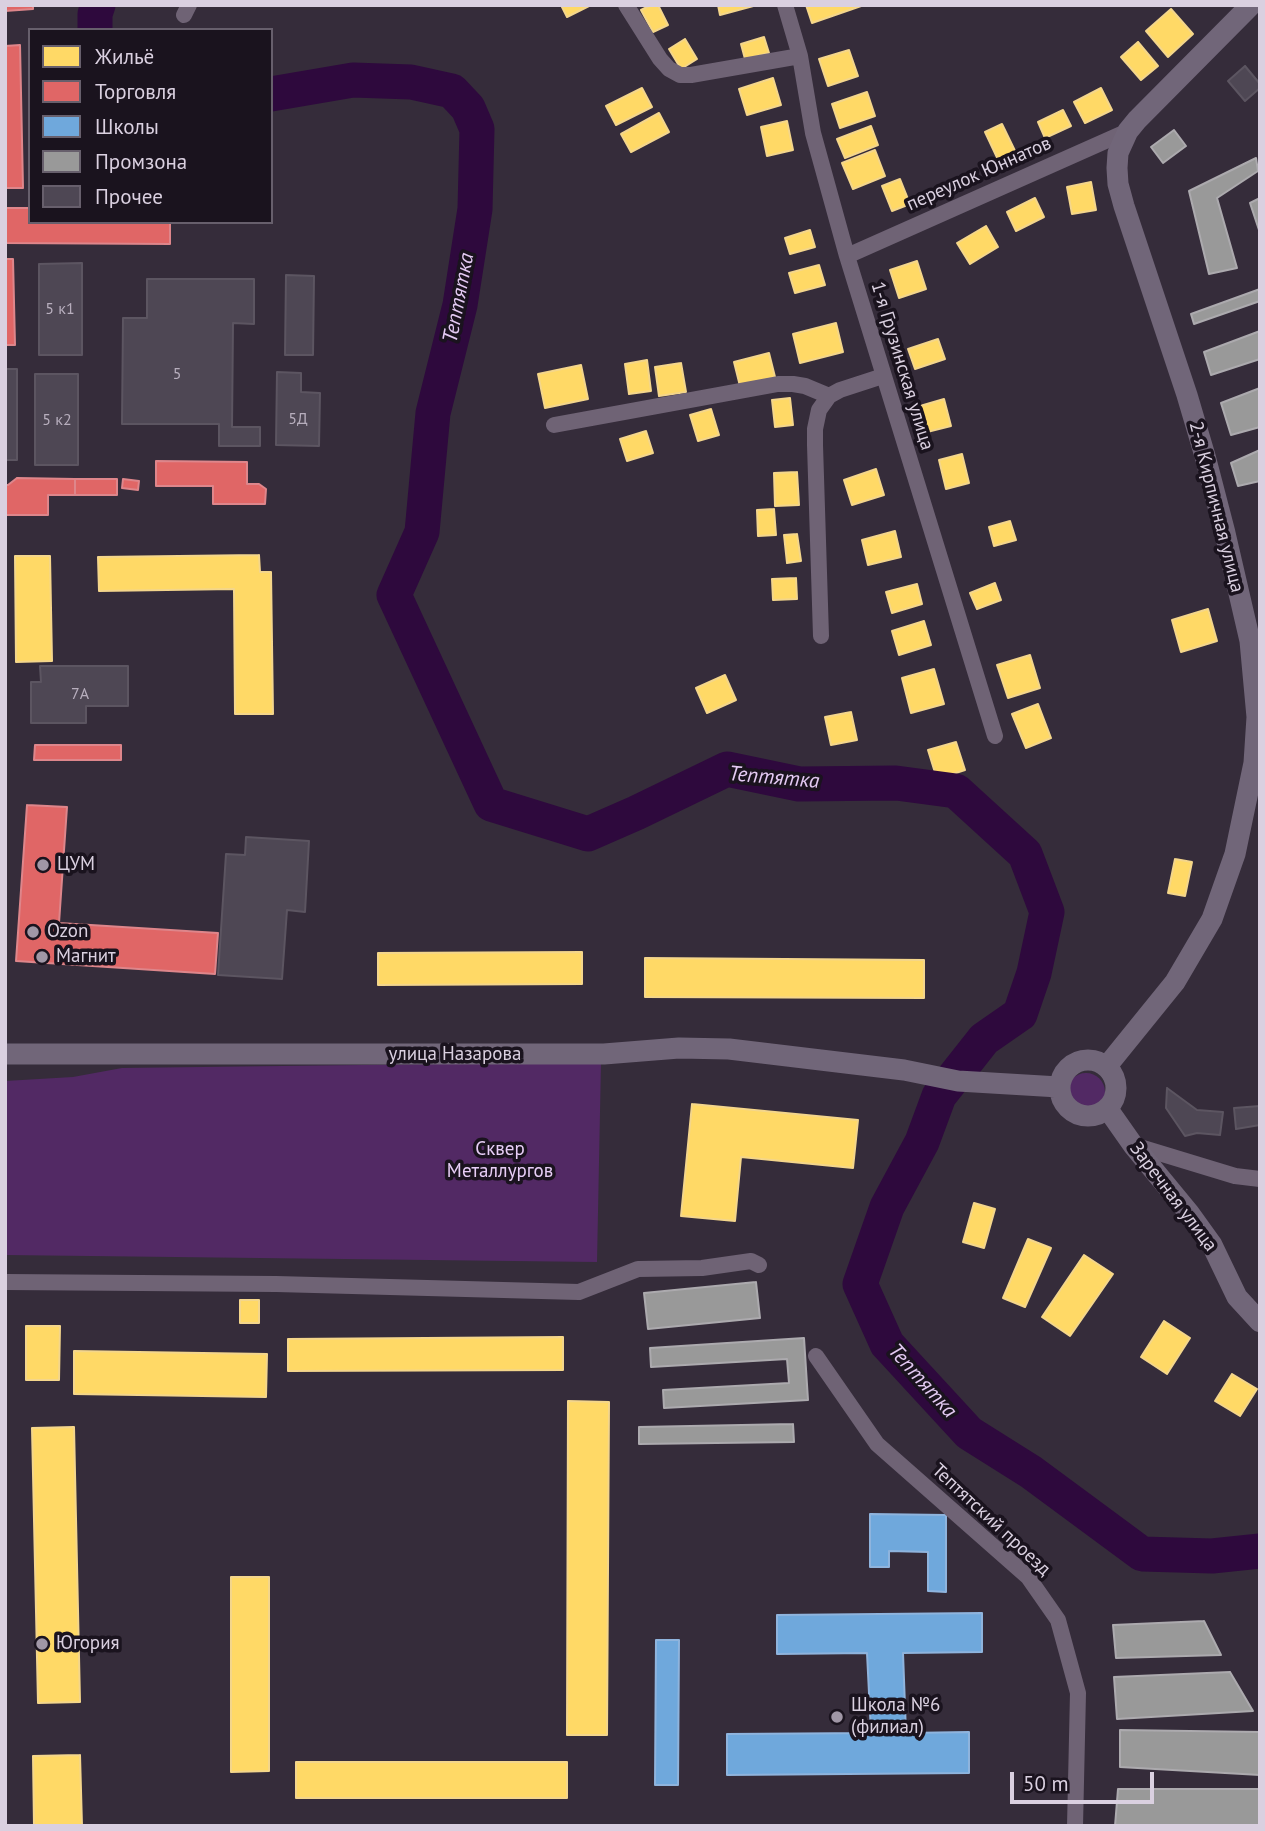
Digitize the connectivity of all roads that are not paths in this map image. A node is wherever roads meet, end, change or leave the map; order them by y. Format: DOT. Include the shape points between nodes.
graph roads {
  1 [pos="626,5"];
  2 [pos="785,5"];
  3 [pos="1251,5"];
  4 [pos="800,56"];
  5 [pos="1128,131"];
  6 [pos="847,256"];
  7 [pos="883,376"];
  8 [pos="829,396"];
  9 [pos="554,425"];
  10 [pos="821,636"];
  11 [pos="995,736"];
  12 [pos="5,1054"];
  13 [pos="1107,1066"];
  14 [pos="1059,1087"];
  15 [pos="1107,1108"];
  16 [pos="1133,1145"];
  17 [pos="1260,1179"];
  18 [pos="759,1265"];
  19 [pos="5,1282"];
  20 [pos="1260,1322"];
  21 [pos="816,1356"];
  22 [pos="1075,1826"];
  1 -- 4 [label="street" via="660,59 680,75"];
  2 -- 4 [label="street, 1-я Грузинская улица"];
  3 -- 5 [label="main road"];
  4 -- 6 [label="street, 1-я Грузинская улица" via="813,133"];
  5 -- 6 [label="street, переулок Юннатов"];
  5 -- 13 [label="main road, 2-я Кирпичная улица" via="1118,153 1118,184 1205,456 1250,641 1257,717 1254,763 1237,844 1213,919 1175,982"];
  6 -- 7 [label="street, 1-я Грузинская улица"];
  7 -- 8 [label="street"];
  7 -- 11 [label="street, 1-я Грузинская улица"];
  8 -- 9 [label="street" via="805,386 778,384"];
  8 -- 10 [label="street" via="820,410 815,445"];
  12 -- 14 [label="main road, улица Назарова" via="604,1054 729,1049 958,1081"];
  13 -- 14 [label="main road" via="1096,1060 1074,1063 1064,1072"];
  13 -- 15 [label="main road" via="1116,1094"];
  14 -- 15 [label="main road" via="1061,1099 1071,1111 1086,1116"];
  15 -- 16 [label="main road, Заречная улица"];
  16 -- 17 [label="street" via="1235,1176"];
  16 -- 20 [label="main road, Заречная улица" via="1212,1245 1237,1297"];
  18 -- 19 [label="street" via="751,1261 702,1268 638,1269 579,1292"];
  21 -- 22 [label="street, Тептятский проезд" via="877,1444 1028,1577 1058,1620 1078,1693"];
}
